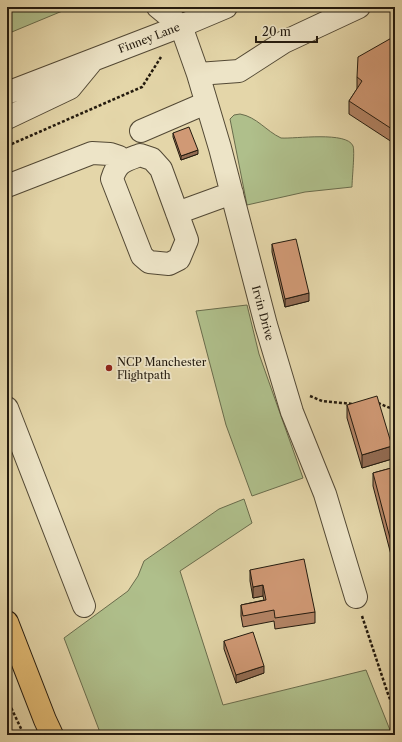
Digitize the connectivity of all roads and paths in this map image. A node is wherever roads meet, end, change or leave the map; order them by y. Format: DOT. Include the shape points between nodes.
graph roads {
  1 [pos="158,7"];
  2 [pos="226,7"];
  3 [pos="359,7"];
  4 [pos="181,26"];
  5 [pos="162,57"];
  6 [pos="94,59"];
  7 [pos="198,74"];
  8 [pos="7,93"];
  9 [pos="206,103"];
  10 [pos="7,118"];
  11 [pos="141,131"];
  12 [pos="7,146"];
  13 [pos="123,161"];
  14 [pos="7,186"];
  15 [pos="232,193"];
  16 [pos="177,213"];
  17 [pos="322,401"];
  18 [pos="372,401"];
  19 [pos="355,404"];
  20 [pos="7,408"];
  21 [pos="395,410"];
  22 [pos="356,597"];
  23 [pos="84,606"];
  24 [pos="7,622"];
  25 [pos="7,699"];
  26 [pos="395,712"];
  27 [pos="24,735"];
  28 [pos="52,735"];
  1 -- 4 [label="street"];
  2 -- 4 [label="street, Finney Lane"];
  3 -- 7 [label="street" via="284,42 239,72"];
  4 -- 6 [label="street, Finney Lane"];
  4 -- 7 [label="street, Irvin Drive"];
  5 -- 12 [label="path" via="142,87"];
  6 -- 8 [label="street, Finney Lane"];
  6 -- 10 [label="street, Finney Lane" via="70,88"];
  7 -- 9 [label="street, Irvin Drive"];
  9 -- 11 [label="street"];
  9 -- 15 [label="street, Irvin Drive"];
  13 -- 14 [label="street" via="110,154 92,153"];
  13 -- 16 [label="street" via="140,155 152,159 161,169"];
  13 -- 16 [label="street" via="114,170 112,179 142,256 149,262 169,264 179,259 186,240"];
  15 -- 16 [label="street"];
  15 -- 22 [label="street, Irvin Drive" via="266,325 292,412 325,494"];
  17 -- 19 [label="path"];
  18 -- 21 [label="path"];
  20 -- 23 [label="street"];
  22 -- 26 [label="path"];
  24 -- 28 [label="main road"];
  25 -- 27 [label="path"];
}
